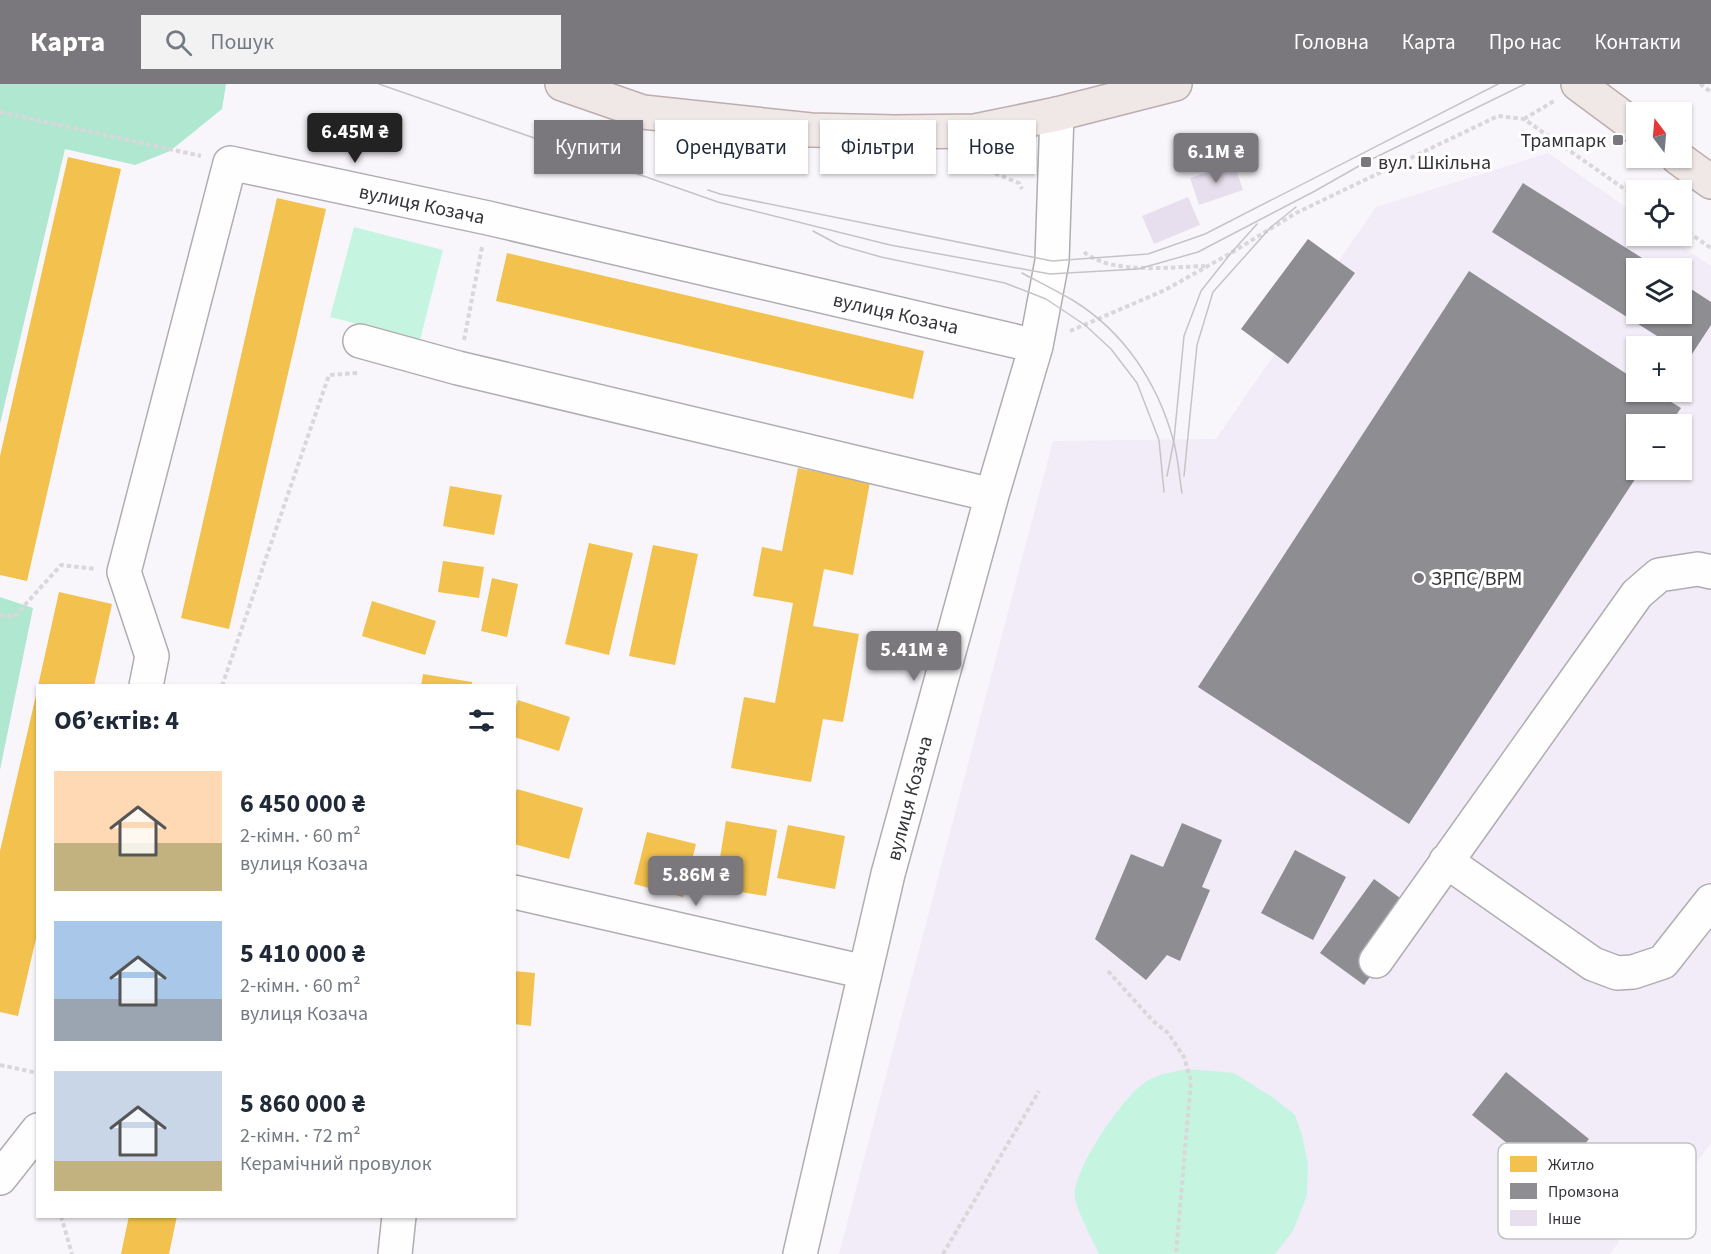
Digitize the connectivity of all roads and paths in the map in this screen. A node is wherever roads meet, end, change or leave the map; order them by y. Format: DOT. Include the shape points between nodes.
graph roads {
  1 [pos="562,84"];
  2 [pos="1175,84"];
  3 [pos="1700,84"];
  4 [pos="1580,85"];
  5 [pos="1711,92"];
  6 [pos="1,112"];
  7 [pos="1057,114"];
  8 [pos="0,120"];
  9 [pos="1626,120"];
  10 [pos="230,163"];
  11 [pos="1692,168"];
  12 [pos="1711,182"];
  13 [pos="1626,190"];
  14 [pos="488,218"];
  15 [pos="1692,235"];
  16 [pos="1711,248"];
  17 [pos="1036,346"];
  18 [pos="362,357"];
  19 [pos="458,368"];
  20 [pos="992,495"];
  21 [pos="124,572"];
  22 [pos="1711,572"];
  23 [pos="0,615"];
  24 [pos="146,684"];
  25 [pos="223,684"];
  26 [pos="1446,861"];
  27 [pos="516,892"];
  28 [pos="1711,901"];
  29 [pos="1376,961"];
  30 [pos="1108,971"];
  31 [pos="865,972"];
  32 [pos="0,1065"];
  33 [pos="36,1073"];
  34 [pos="1039,1091"];
  35 [pos="36,1133"];
  36 [pos="0,1178"];
  37 [pos="62,1218"];
  38 [pos="399,1218"];
  39 [pos="72,1254"];
  40 [pos="395,1254"];
  41 [pos="800,1254"];
  42 [pos="944,1254"];
  43 [pos="1176,1254"];
  1 -- 7 [label="main road" via="643,112 811,130 975,130"];
  2 -- 7 [label="main road"];
  3 -- 5 [label="path"];
  4 -- 9 [label="main road"];
  6 -- 8 [label="path"];
  6 -- 10 [label="path"];
  7 -- 17 [label="street, вулиця Козача" via="1052,261"];
  10 -- 14 [label="street, вулиця Козача"];
  10 -- 21 [label="street"];
  11 -- 12 [label="main road"];
  13 -- 17 [label="path" via="1524,119 1498,116 1296,213 1165,290"];
  14 -- 17 [label="street, вулиця Козача"];
  14 -- 19 [label="path"];
  15 -- 16 [label="path"];
  17 -- 20 [label="street, вулиця Козача"];
  18 -- 19 [label="street"];
  18 -- 25 [label="path" via="329,375"];
  19 -- 20 [label="street"];
  20 -- 31 [label="street, вулиця Козача"];
  21 -- 23 [label="path" via="61,565 14,617"];
  21 -- 24 [label="street" via="152,656"];
  22 -- 26 [label="street" via="1698,568 1659,575 1636,594"];
  26 -- 28 [label="street" via="1593,964 1617,973 1663,962"];
  26 -- 29 [label="street"];
  27 -- 31 [label="street"];
  30 -- 43 [label="path" via="1168,1033 1184,1057 1191,1082"];
  31 -- 41 [label="street, вулиця Козача"];
  32 -- 33 [label="path"];
  34 -- 42 [label="path"];
  35 -- 36 [label="street"];
  37 -- 39 [label="path"];
  38 -- 40 [label="street"];
}
